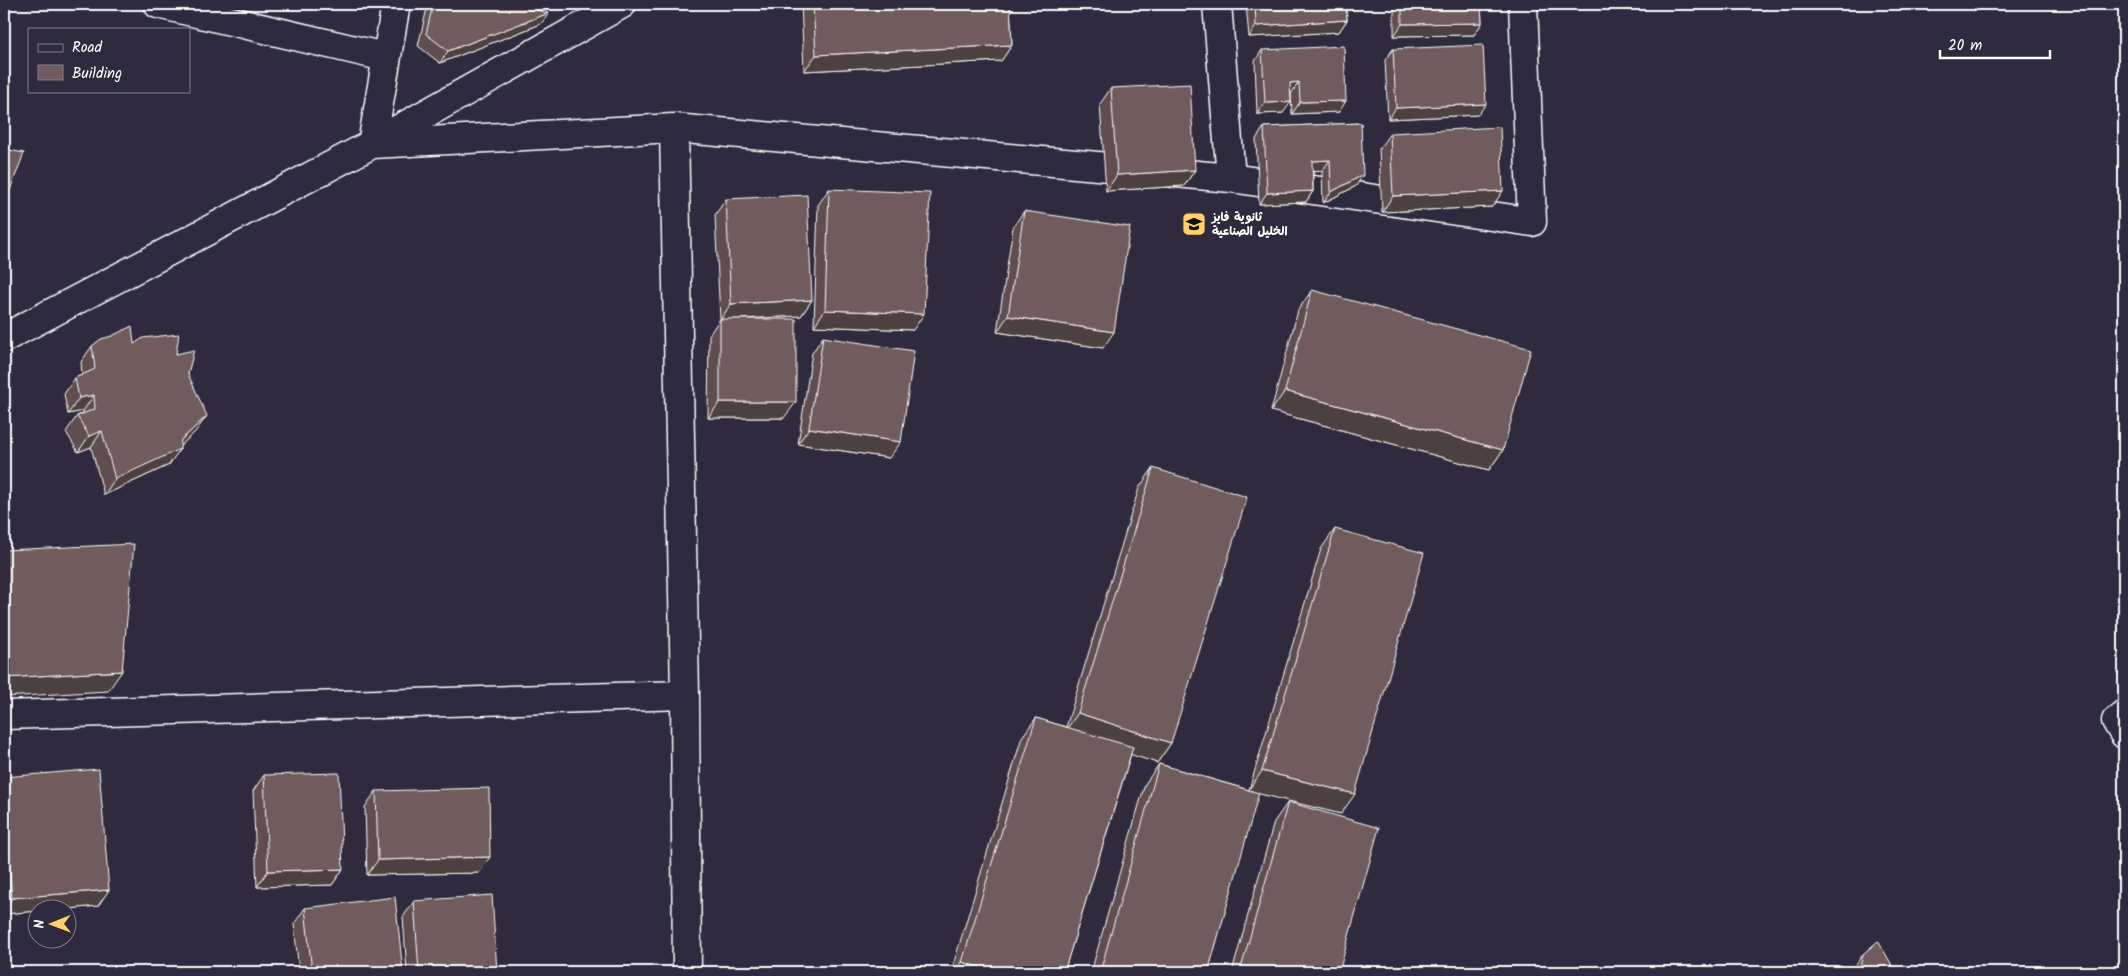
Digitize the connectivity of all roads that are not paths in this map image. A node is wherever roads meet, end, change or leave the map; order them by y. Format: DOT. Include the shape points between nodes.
graph roads {
  1 [pos="158,4"];
  2 [pos="396,4"];
  3 [pos="622,4"];
  4 [pos="1217,4"];
  5 [pos="1523,4"];
  6 [pos="385,57"];
  7 [pos="674,128"];
  8 [pos="372,144"];
  9 [pos="1231,178"];
  10 [pos="4,338"];
  11 [pos="685,695"];
  12 [pos="2124,714"];
  13 [pos="4,715"];
  14 [pos="2124,734"];
  15 [pos="687,972"];
  1 -- 6 [label="street"];
  2 -- 6 [label="street"];
  3 -- 8 [label="street"];
  4 -- 9 [label="street"];
  5 -- 9 [label="street" via="1532,222"];
  6 -- 8 [label="street"];
  7 -- 8 [label="street"];
  7 -- 9 [label="street"];
  7 -- 11 [label="street"];
  8 -- 10 [label="street"];
  11 -- 13 [label="street"];
  11 -- 15 [label="street"];
  12 -- 14 [label="street" via="2116,721"];
}
